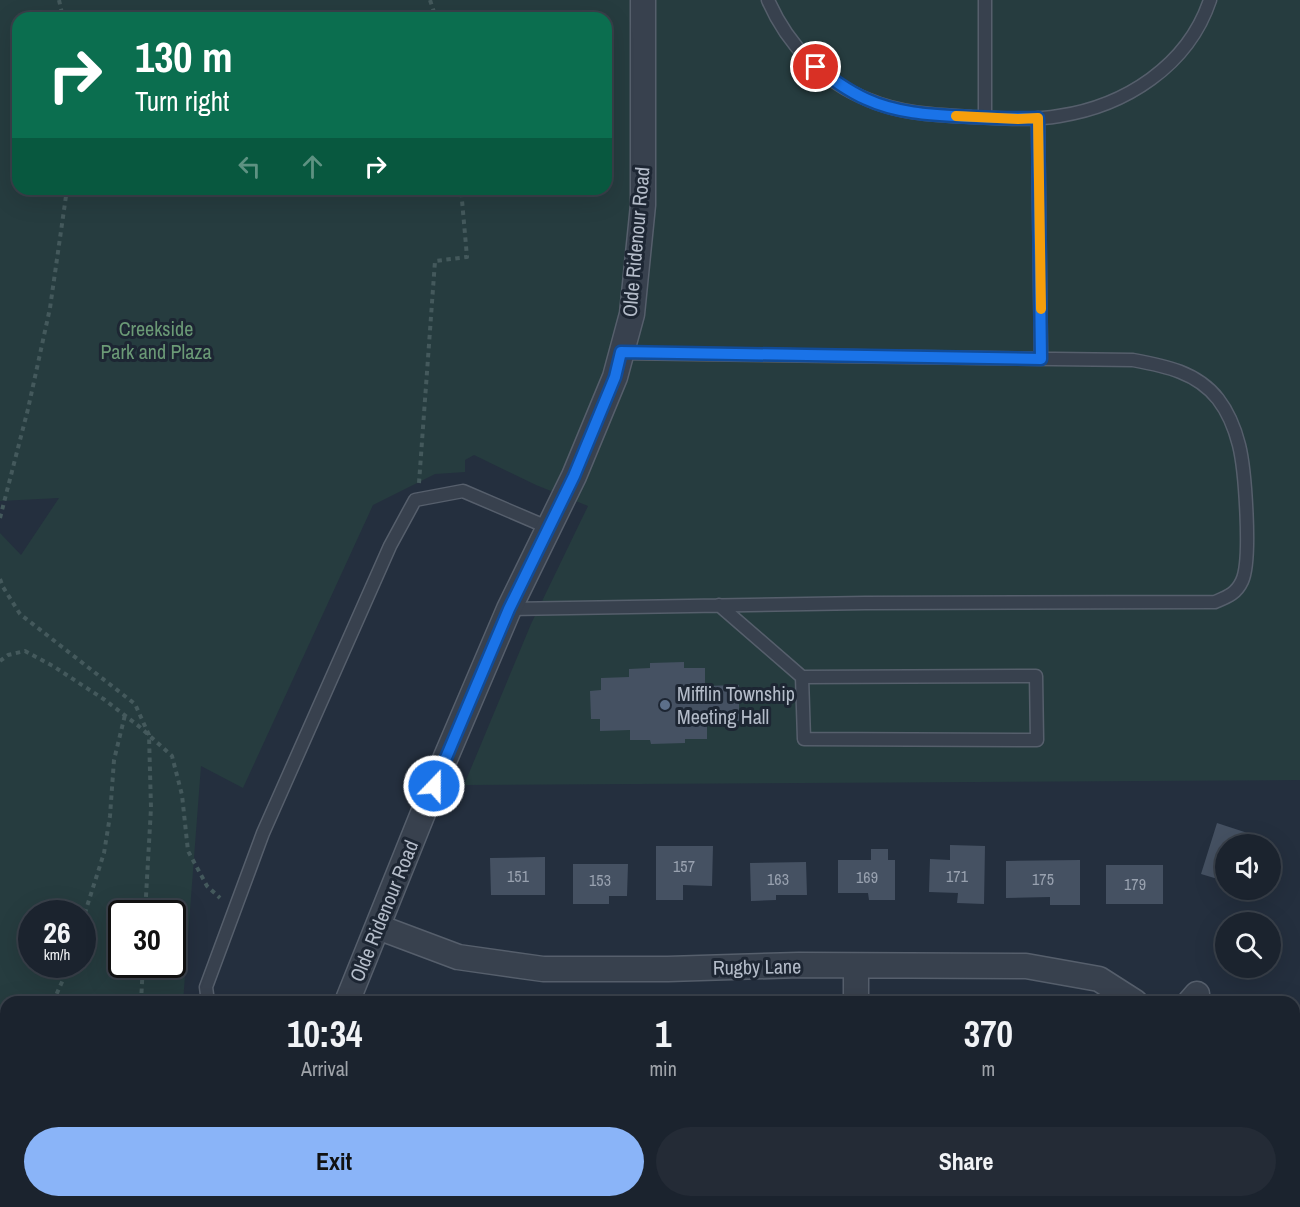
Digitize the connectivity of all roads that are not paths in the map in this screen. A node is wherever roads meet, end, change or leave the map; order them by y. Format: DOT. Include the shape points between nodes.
graph roads {
  1 [pos="643,0"];
  2 [pos="768,0"];
  3 [pos="985,0"];
  4 [pos="1210,0"];
  5 [pos="985,117"];
  6 [pos="1038,118"];
  7 [pos="621,352"];
  8 [pos="1041,359"];
  9 [pos="548,527"];
  10 [pos="719,605"];
  11 [pos="509,609"];
  12 [pos="802,677"];
  13 [pos="378,927"];
  14 [pos="856,966"];
  15 [pos="207,996"];
  16 [pos="349,996"];
  17 [pos="856,996"];
  18 [pos="1126,996"];
  1 -- 7 [label="street, Olde Ridenour Road" via="643,206 632,314"];
  2 -- 5 [label="lane" via="794,46 840,85 867,100 897,110"];
  3 -- 5 [label="lane"];
  4 -- 6 [label="lane" via="1196,31 1177,57 1151,81 1091,109"];
  5 -- 6 [label="lane"];
  6 -- 8 [label="lane"];
  7 -- 8 [label="lane"];
  7 -- 9 [label="street, Olde Ridenour Road" via="615,377 583,455"];
  8 -- 10 [label="lane" via="1133,360 1169,367 1194,377 1218,399 1239,446 1246,505 1246,565 1243,580 1233,595 1215,602 1177,603"];
  9 -- 11 [label="street, Olde Ridenour Road"];
  9 -- 15 [label="lane" via="463,491 415,500 390,546 263,832 206,987"];
  10 -- 11 [label="lane"];
  10 -- 12 [label="lane"];
  11 -- 13 [label="street, Olde Ridenour Road"];
  12 -- 12 [label="lane" via="804,739 1037,740 1036,676"];
  13 -- 14 [label="street, Rugby Lane" via="458,957 543,969"];
  13 -- 16 [label="street, Olde Ridenour Road"];
  14 -- 17 [label="street"];
  14 -- 18 [label="street, Rugby Lane" via="1026,966 1099,979"];
}
